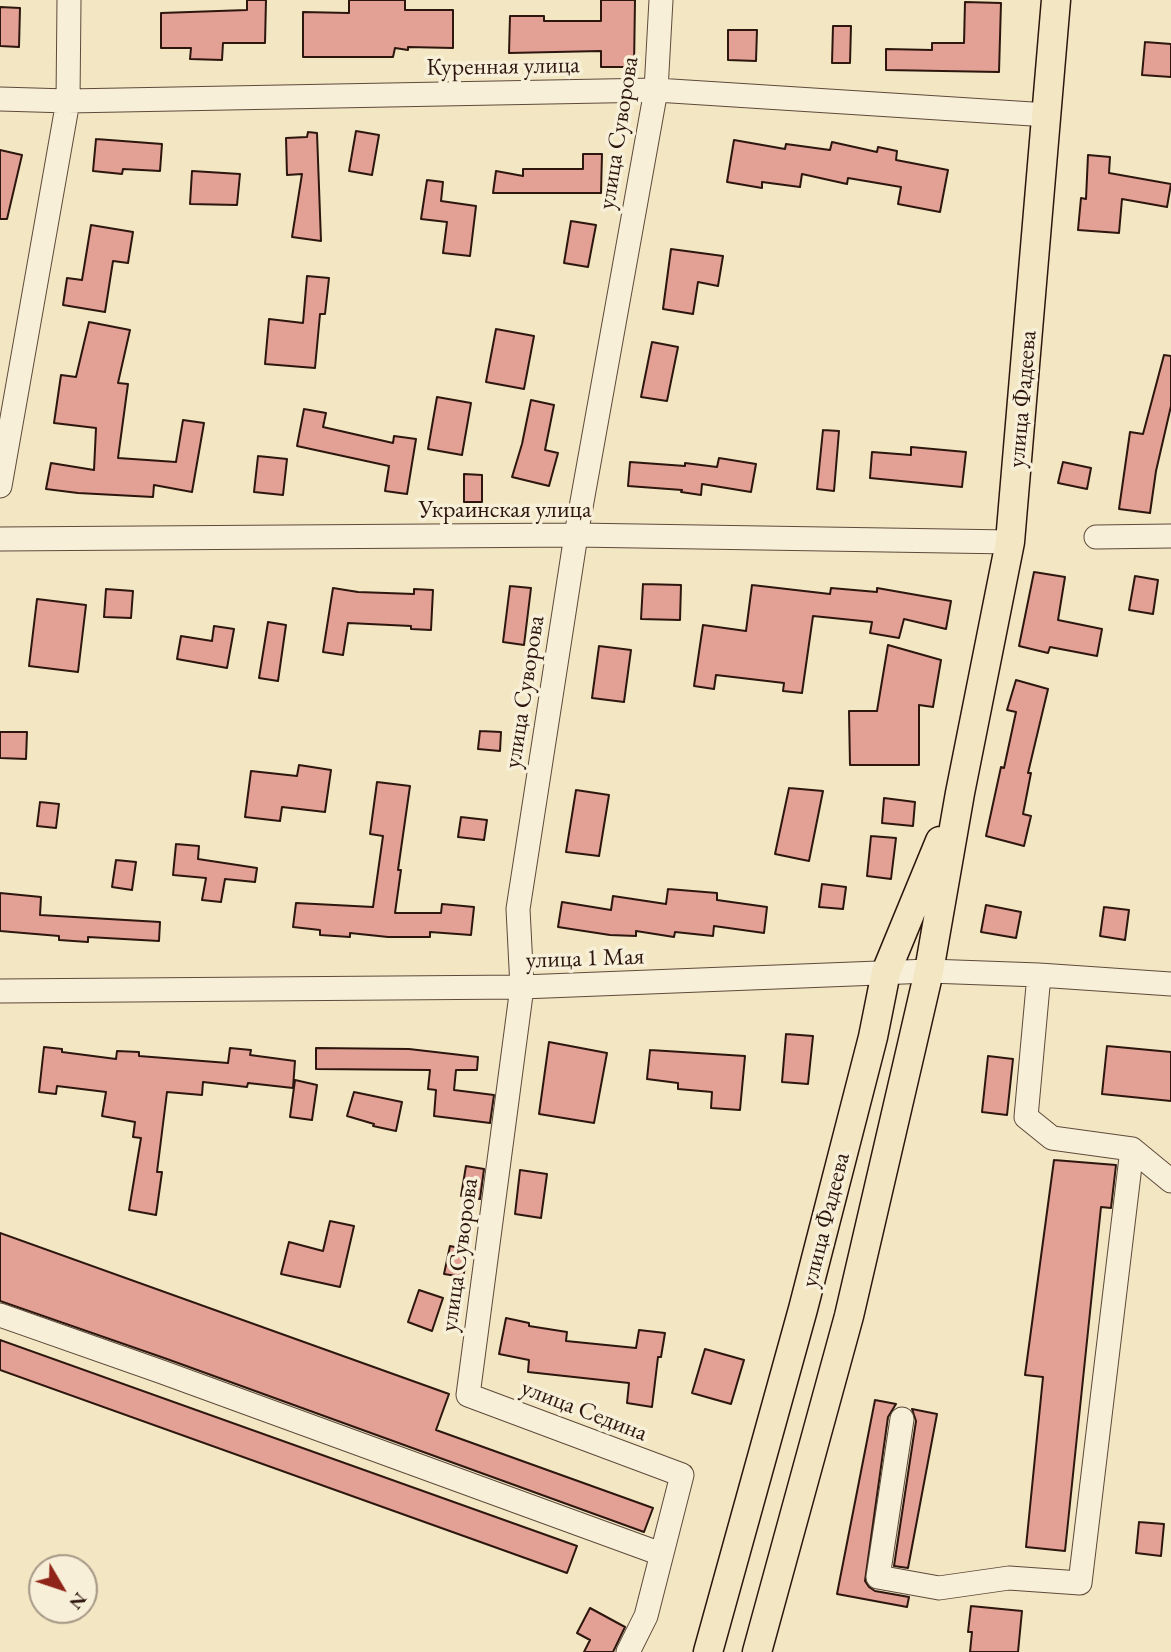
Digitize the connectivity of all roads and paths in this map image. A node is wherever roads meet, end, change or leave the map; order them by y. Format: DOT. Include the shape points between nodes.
graph roads {
  1 [pos="69,0"];
  2 [pos="661,0"];
  3 [pos="1056,0"];
  4 [pos="656,90"];
  5 [pos="0,99"];
  6 [pos="68,101"];
  7 [pos="1048,115"];
  8 [pos="0,486"];
  9 [pos="576,535"];
  10 [pos="1097,537"];
  11 [pos="1171,537"];
  12 [pos="0,539"];
  13 [pos="1010,542"];
  14 [pos="960,793"];
  15 [pos="929,971"];
  16 [pos="886,972"];
  17 [pos="1039,975"];
  18 [pos="1171,984"];
  19 [pos="522,988"];
  20 [pos="0,991"];
  21 [pos="1132,1149"];
  22 [pos="1171,1181"];
  23 [pos="803,1308"];
  24 [pos="0,1315"];
  25 [pos="849,1316"];
  26 [pos="468,1395"];
  27 [pos="902,1419"];
  28 [pos="662,1554"];
  29 [pos="628,1652"];
  30 [pos="708,1652"];
  31 [pos="757,1652"];
  1 -- 6 [label="street"];
  2 -- 4 [label="street, улица Суворова"];
  3 -- 7 [label="main road, улица Фадеева"];
  4 -- 6 [label="street, Куренная улица"];
  4 -- 7 [label="street, Куренная улица"];
  4 -- 9 [label="street, улица Суворова"];
  5 -- 6 [label="street, Куренная улица"];
  6 -- 8 [label="street"];
  7 -- 13 [label="main road, улица Фадеева"];
  9 -- 12 [label="street, Украинская улица"];
  9 -- 13 [label="street, Украинская улица"];
  9 -- 19 [label="street, улица Суворова" via="518,909"];
  10 -- 11 [label="street"];
  13 -- 14 [label="main road, улица Фадеева"];
  14 -- 15 [label="main road, улица Фадеева"];
  14 -- 16 [label="main road, улица Фадеева"];
  15 -- 16 [label="street, улица 1 Мая"];
  15 -- 17 [label="street, улица 1 Мая"];
  15 -- 25 [label="main road, улица Фадеева"];
  16 -- 19 [label="street, улица 1 Мая"];
  16 -- 23 [label="main road, улица Фадеева"];
  17 -- 18 [label="street, улица 1 Мая"];
  17 -- 21 [label="street" via="1026,1117 1052,1138"];
  19 -- 20 [label="street, улица 1 Мая"];
  19 -- 26 [label="street, улица Суворова"];
  21 -- 22 [label="street"];
  21 -- 27 [label="street" via="1080,1583 1009,1577 939,1588 878,1577"];
  23 -- 25 [label="main road" via="813,1323 824,1328 837,1326"];
  23 -- 30 [label="main road, улица Фадеева"];
  24 -- 28 [label="street"];
  25 -- 31 [label="main road, улица Фадеева"];
  26 -- 28 [label="street, улица Седина" via="682,1475"];
  28 -- 29 [label="street" via="646,1616"];
}
